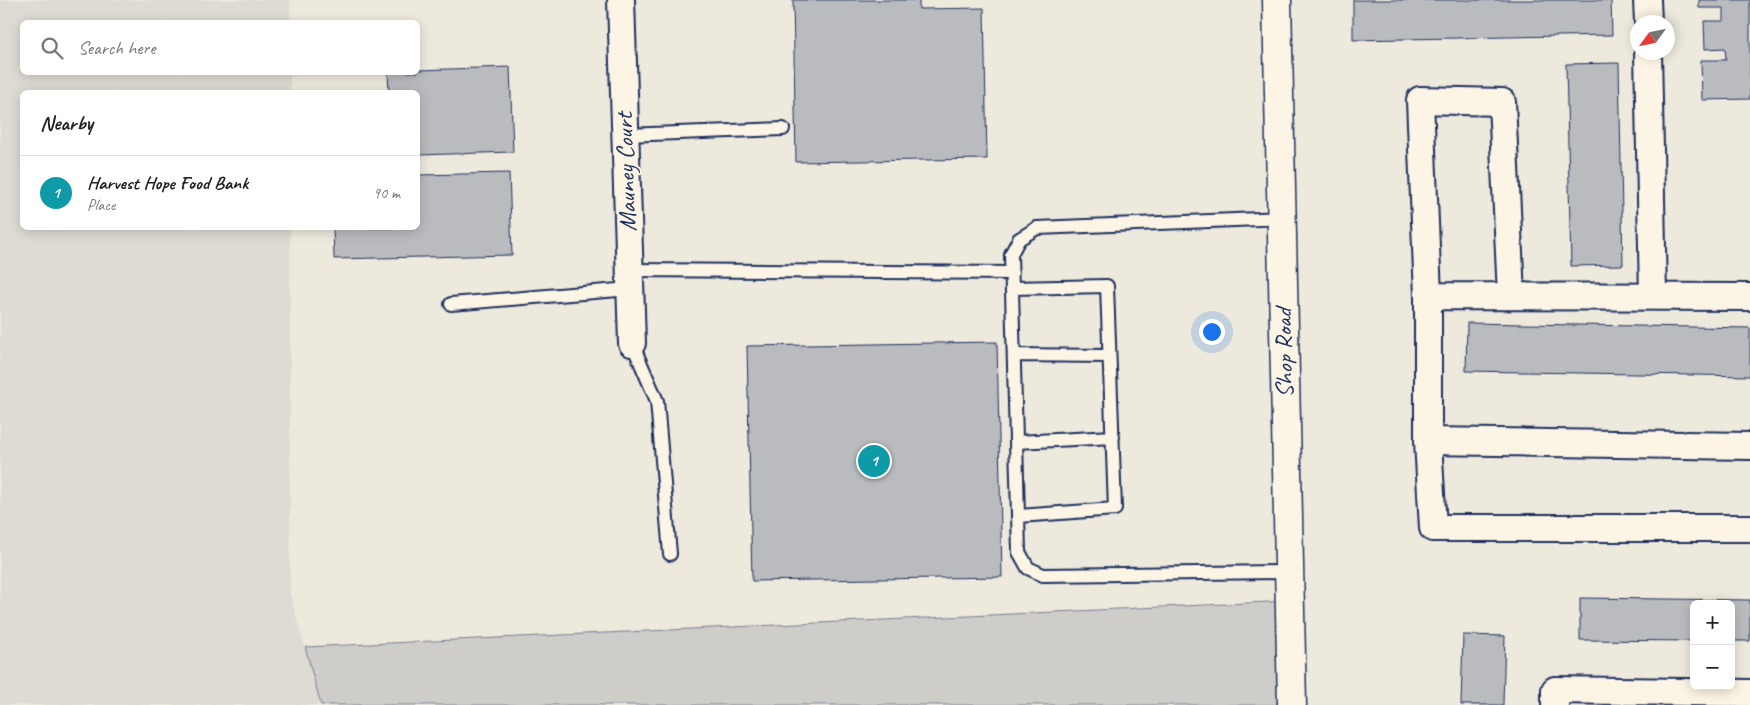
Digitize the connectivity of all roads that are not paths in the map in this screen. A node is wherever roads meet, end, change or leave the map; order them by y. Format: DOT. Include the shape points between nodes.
graph roads {
  1 [pos="621,0"];
  2 [pos="1278,0"];
  3 [pos="1647,0"];
  4 [pos="1648,15"];
  5 [pos="1648,60"];
  6 [pos="783,129"];
  7 [pos="625,135"];
  8 [pos="1282,218"];
  9 [pos="1012,273"];
  10 [pos="630,280"];
  11 [pos="1012,288"];
  12 [pos="1428,296"];
  13 [pos="1511,296"];
  14 [pos="1653,296"];
  15 [pos="1750,297"];
  16 [pos="450,304"];
  17 [pos="632,343"];
  18 [pos="1014,356"];
  19 [pos="1109,356"];
  20 [pos="1113,437"];
  21 [pos="1017,442"];
  22 [pos="1428,442"];
  23 [pos="1750,446"];
  24 [pos="1018,516"];
  25 [pos="1750,528"];
  26 [pos="670,554"];
  27 [pos="1288,572"];
  28 [pos="1750,693"];
  29 [pos="1292,705"];
  30 [pos="1555,705"];
  1 -- 7 [label="street, Mauney Court"];
  2 -- 8 [label="street, Shop Road"];
  3 -- 4 [label="street"];
  5 -- 14 [label="street"];
  6 -- 7 [label="lane"];
  7 -- 10 [label="street, Mauney Court"];
  8 -- 9 [label="lane" via="1038,228 1019,238 1011,254"];
  8 -- 27 [label="street, Shop Road"];
  9 -- 10 [label="lane"];
  9 -- 11 [label="lane"];
  10 -- 16 [label="lane"];
  10 -- 17 [label="street, Mauney Court"];
  11 -- 18 [label="lane"];
  11 -- 19 [label="lane" via="1106,286"];
  12 -- 13 [label="street"];
  12 -- 13 [label="street" via="1420,100 1502,102"];
  12 -- 22 [label="street"];
  13 -- 14 [label="street"];
  14 -- 15 [label="street"];
  17 -- 26 [label="lane" via="657,401"];
  18 -- 19 [label="lane"];
  18 -- 21 [label="lane"];
  19 -- 20 [label="lane"];
  20 -- 21 [label="lane"];
  20 -- 24 [label="lane" via="1115,509"];
  21 -- 24 [label="lane"];
  22 -- 23 [label="street"];
  22 -- 25 [label="street" via="1433,528"];
  24 -- 27 [label="lane" via="1020,552 1028,568 1043,575"];
  27 -- 29 [label="street, Shop Road"];
  28 -- 30 [label="street" via="1555,690"];
}
